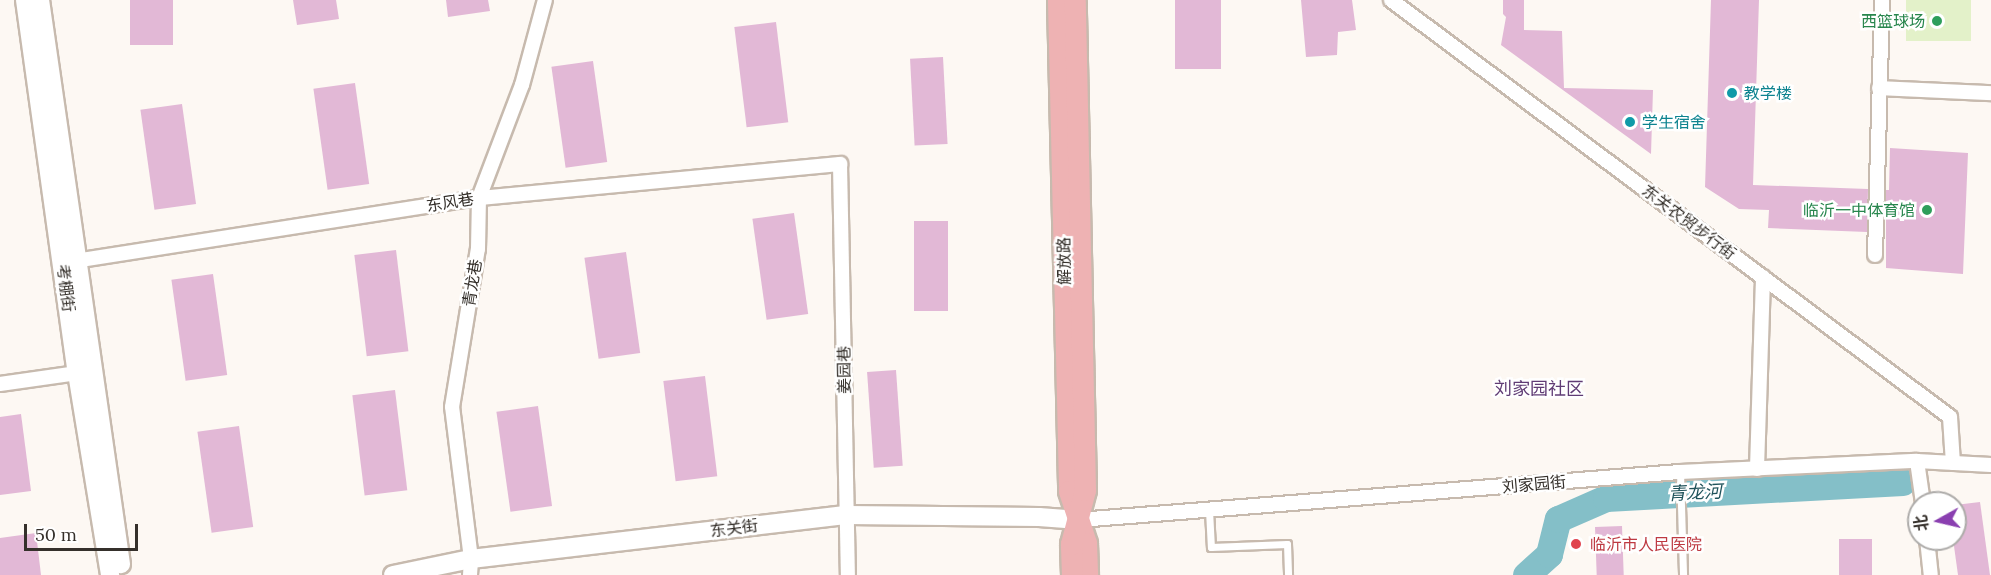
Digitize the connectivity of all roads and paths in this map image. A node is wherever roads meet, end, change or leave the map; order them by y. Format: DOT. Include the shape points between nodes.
graph roads {
  1 [pos="25,0"];
  2 [pos="40,0"];
  3 [pos="544,0"];
  4 [pos="1058,0"];
  5 [pos="1075,0"];
  6 [pos="1391,0"];
  7 [pos="1882,0"];
  8 [pos="1879,88"];
  9 [pos="1991,93"];
  10 [pos="840,164"];
  11 [pos="479,198"];
  12 [pos="1875,255"];
  13 [pos="70,262"];
  14 [pos="1763,277"];
  15 [pos="77,373"];
  16 [pos="0,384"];
  17 [pos="1917,461"];
  18 [pos="1953,463"];
  19 [pos="1991,465"];
  20 [pos="1757,469"];
  21 [pos="1680,472"];
  22 [pos="1921,491"];
  23 [pos="1209,510"];
  24 [pos="847,515"];
  25 [pos="1078,520"];
  26 [pos="1928,551"];
  27 [pos="470,567"];
  28 [pos="110,575"];
  29 [pos="122,575"];
  30 [pos="393,575"];
  31 [pos="848,575"];
  32 [pos="1071,575"];
  33 [pos="1087,575"];
  34 [pos="1288,575"];
  35 [pos="1683,575"];
  36 [pos="1931,575"];
  1 -- 13 [label="street, 考棚街"];
  2 -- 13 [label="street, 考棚街"];
  3 -- 11 [label="street, 青龙巷" via="522,85"];
  4 -- 25 [label="main road, 解放路" via="1070,491"];
  5 -- 25 [label="main road, 解放路" via="1085,490"];
  6 -- 14 [label="street, 东关农贸步行街"];
  7 -- 8 [label="street"];
  8 -- 9 [label="street"];
  8 -- 12 [label="street"];
  10 -- 11 [label="street, 东风巷"];
  10 -- 24 [label="street, 姜园巷"];
  11 -- 13 [label="street, 东风巷"];
  11 -- 27 [label="street, 青龙巷" via="478,249 452,407"];
  13 -- 15 [label="street, 考棚街"];
  13 -- 29 [label="street, 考棚街"];
  14 -- 18 [label="street, 东关农贸步行街" via="1950,417"];
  14 -- 20 [label="street"];
  15 -- 16 [label="street"];
  15 -- 28 [label="street, 考棚街"];
  17 -- 18 [label="street, 刘家园街"];
  17 -- 20 [label="street, 刘家园街"];
  17 -- 22 [label="street"];
  18 -- 19 [label="street, 刘家园街"];
  20 -- 21 [label="street, 刘家园街"];
  21 -- 23 [label="street, 刘家园街"];
  21 -- 35 [label="lane"];
  23 -- 25 [label="street, 刘家园街"];
  23 -- 34 [label="lane" via="1211,547 1287,544"];
  24 -- 25 [label="street, 东关街"];
  24 -- 27 [label="street, 东关街"];
  24 -- 31 [label="street, 姜园巷"];
  25 -- 32 [label="main road, 解放路" via="1071,544"];
  25 -- 33 [label="main road, 解放路" via="1086,543"];
  26 -- 36 [label="street"];
  27 -- 30 [label="street, 东关街"];
}
